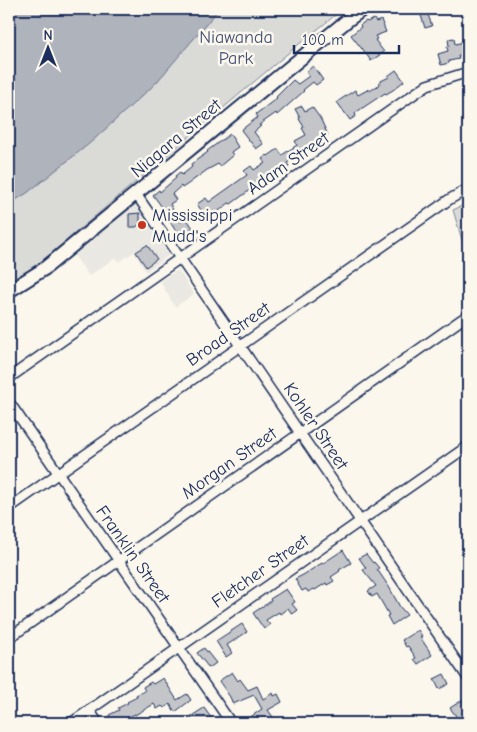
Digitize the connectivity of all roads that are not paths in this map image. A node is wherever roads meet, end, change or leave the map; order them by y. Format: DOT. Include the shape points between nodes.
graph roads {
  1 [pos="363,9"];
  2 [pos="468,72"];
  3 [pos="468,189"];
  4 [pos="136,194"];
  5 [pos="180,258"];
  6 [pos="9,291"];
  7 [pos="468,315"];
  8 [pos="241,346"];
  9 [pos="9,378"];
  10 [pos="9,402"];
  11 [pos="301,433"];
  12 [pos="468,446"];
  13 [pos="58,474"];
  14 [pos="9,508"];
  15 [pos="361,521"];
  16 [pos="118,561"];
  17 [pos="9,638"];
  18 [pos="179,648"];
  19 [pos="468,678"];
  20 [pos="90,710"];
  21 [pos="71,723"];
  22 [pos="98,723"];
  23 [pos="231,723"];
  1 -- 4 [label="main road, Niagara Street"];
  2 -- 5 [label="street, Adam Street" via="427,84"];
  3 -- 8 [label="street, Broad Street"];
  4 -- 5 [label="street, Kohler Street"];
  4 -- 6 [label="main road, Niagara Street" via="44,269"];
  5 -- 8 [label="street, Kohler Street"];
  5 -- 9 [label="street, Adam Street"];
  7 -- 11 [label="street, Morgan Street"];
  8 -- 11 [label="street, Kohler Street"];
  8 -- 13 [label="street, Broad Street"];
  10 -- 13 [label="street, Franklin Street"];
  11 -- 15 [label="street, Kohler Street"];
  11 -- 16 [label="street, Morgan Street"];
  12 -- 15 [label="street, Fletcher Street"];
  13 -- 14 [label="street, Broad Street"];
  13 -- 16 [label="street, Franklin Street"];
  15 -- 18 [label="street, Fletcher Street"];
  15 -- 19 [label="street, Kohler Street"];
  16 -- 17 [label="street, Morgan Street"];
  16 -- 18 [label="street, Franklin Street"];
  18 -- 20 [label="street, Fletcher Street"];
  18 -- 23 [label="street, Franklin Street"];
  20 -- 21 [label="street, Fletcher Street"];
  20 -- 22 [label="street"];
}
